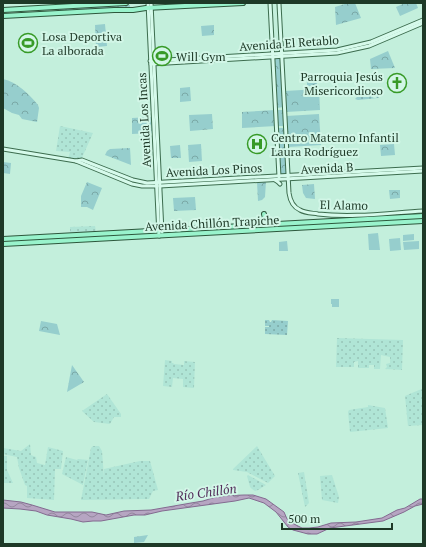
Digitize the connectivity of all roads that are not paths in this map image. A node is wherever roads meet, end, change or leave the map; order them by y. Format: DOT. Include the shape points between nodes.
graph roads {
  1 [pos="126,3"];
  2 [pos="243,3"];
  3 [pos="114,4"];
  4 [pos="270,4"];
  5 [pos="279,4"];
  6 [pos="149,5"];
  7 [pos="177,6"];
  8 [pos="169,9"];
  9 [pos="3,10"];
  10 [pos="114,10"];
  11 [pos="127,11"];
  12 [pos="3,16"];
  13 [pos="423,20"];
  14 [pos="423,23"];
  15 [pos="273,55"];
  16 [pos="281,55"];
  17 [pos="268,57"];
  18 [pos="152,62"];
  19 [pos="273,62"];
  20 [pos="3,149"];
  21 [pos="423,168"];
  22 [pos="288,169"];
  23 [pos="279,170"];
  24 [pos="405,171"];
  25 [pos="423,171"];
  26 [pos="288,177"];
  27 [pos="294,177"];
  28 [pos="273,178"];
  29 [pos="279,178"];
  30 [pos="160,184"];
  31 [pos="280,184"];
  32 [pos="288,186"];
  33 [pos="264,214"];
  34 [pos="399,215"];
  35 [pos="423,215"];
  36 [pos="372,217"];
  37 [pos="407,217"];
  38 [pos="382,218"];
  39 [pos="325,221"];
  40 [pos="337,221"];
  41 [pos="423,221"];
  42 [pos="407,222"];
  43 [pos="274,224"];
  44 [pos="382,224"];
  45 [pos="256,225"];
  46 [pos="266,225"];
  47 [pos="337,226"];
  48 [pos="224,227"];
  49 [pos="325,227"];
  50 [pos="150,228"];
  51 [pos="274,229"];
  52 [pos="160,230"];
  53 [pos="256,230"];
  54 [pos="137,232"];
  55 [pos="224,232"];
  56 [pos="78,235"];
  57 [pos="150,236"];
  58 [pos="161,236"];
  59 [pos="137,237"];
  60 [pos="3,239"];
  61 [pos="78,240"];
  62 [pos="3,244"];
  1 -- 3 [label="main road"];
  2 -- 7 [label="main road"];
  3 -- 9 [label="main road"];
  4 -- 15 [label="street"];
  5 -- 16 [label="street, El Alamo"];
  6 -- 7 [label="main road"];
  6 -- 10 [label="main road" via="132,10"];
  6 -- 18 [label="street, Avenida Los Incas"];
  7 -- 8 [label="main road"];
  10 -- 11 [label="main road"];
  10 -- 12 [label="main road"];
  13 -- 16 [label="street, Avenida El Retablo" via="362,44 334,50"];
  14 -- 16 [label="street, Avenida El Retablo" via="357,49 335,53"];
  15 -- 16 [label="street, Avenida El Retablo"];
  15 -- 17 [label="street, Avenida El Retablo"];
  15 -- 18 [label="street, Avenida El Retablo"];
  15 -- 19 [label="street"];
  16 -- 22 [label="street, El Alamo"];
  17 -- 18 [label="street, Avenida El Retablo"];
  17 -- 19 [label="street"];
  18 -- 30 [label="street, Avenida Los Incas"];
  19 -- 23 [label="street"];
  20 -- 30 [label="street, Avenida Los Pinos" via="82,162 143,183"];
  21 -- 24 [label="street, Avenida B"];
  22 -- 26 [label="street, El Alamo"];
  22 -- 27 [label="street"];
  23 -- 28 [label="street"];
  23 -- 29 [label="street"];
  24 -- 25 [label="street, Avenida B"];
  24 -- 27 [label="street, Avenida B"];
  26 -- 27 [label="street, Avenida B"];
  26 -- 29 [label="street, Avenida B"];
  26 -- 32 [label="street, El Alamo"];
  27 -- 32 [label="street"];
  28 -- 29 [label="street, Avenida Los Pinos"];
  28 -- 30 [label="street, Avenida Los Pinos"];
  28 -- 31 [label="street"];
  30 -- 52 [label="street, Avenida Los Incas"];
  32 -- 36 [label="street, El Alamo" via="292,203 303,212"];
  33 -- 46 [label="main road"];
  34 -- 35 [label="street, El Alamo"];
  34 -- 36 [label="street, El Alamo"];
  34 -- 37 [label="main road, Avenida Chillón Trapiche"];
  34 -- 38 [label="main road, Avenida Chillón Trapiche"];
  35 -- 37 [label="main road, Avenida Chillón Trapiche"];
  35 -- 41 [label="main road"];
  36 -- 38 [label="main road, Avenida Chillón Trapiche"];
  36 -- 40 [label="main road, Avenida Chillón Trapiche"];
  37 -- 42 [label="main road"];
  38 -- 44 [label="main road"];
  39 -- 40 [label="main road, Avenida Chillón Trapiche"];
  39 -- 43 [label="main road, Avenida Chillón Trapiche"];
  39 -- 49 [label="main road"];
  40 -- 47 [label="main road"];
  41 -- 42 [label="main road, Avenida Chillón Trapiche"];
  42 -- 44 [label="main road, Avenida Chillón Trapiche"];
  43 -- 46 [label="main road, Avenida Chillón Trapiche"];
  43 -- 51 [label="main road"];
  44 -- 47 [label="main road, Avenida Chillón Trapiche"];
  45 -- 46 [label="main road, Avenida Chillón Trapiche"];
  45 -- 48 [label="main road, Avenida Chillón Trapiche"];
  45 -- 53 [label="main road"];
  47 -- 49 [label="main road, Avenida Chillón Trapiche"];
  48 -- 52 [label="main road, Avenida Chillón Trapiche" via="197,226"];
  48 -- 55 [label="main road"];
  49 -- 51 [label="main road, Avenida Chillón Trapiche"];
  50 -- 52 [label="main road, Avenida Chillón Trapiche"];
  50 -- 54 [label="main road, Avenida Chillón Trapiche"];
  50 -- 57 [label="main road"];
  51 -- 53 [label="main road, Avenida Chillón Trapiche"];
  52 -- 58 [label="street, Avenida Los Incas"];
  53 -- 55 [label="main road, Avenida Chillón Trapiche"];
  54 -- 56 [label="main road, Avenida Chillón Trapiche"];
  54 -- 59 [label="main road"];
  55 -- 58 [label="main road, Avenida Chillón Trapiche"];
  56 -- 60 [label="main road, Avenida Chillón Trapiche"];
  56 -- 61 [label="main road"];
  57 -- 58 [label="main road, Avenida Chillón Trapiche"];
  57 -- 59 [label="main road, Avenida Chillón Trapiche"];
  59 -- 61 [label="main road, Avenida Chillón Trapiche" via="108,241"];
  61 -- 62 [label="main road, Avenida Chillón Trapiche"];
}
